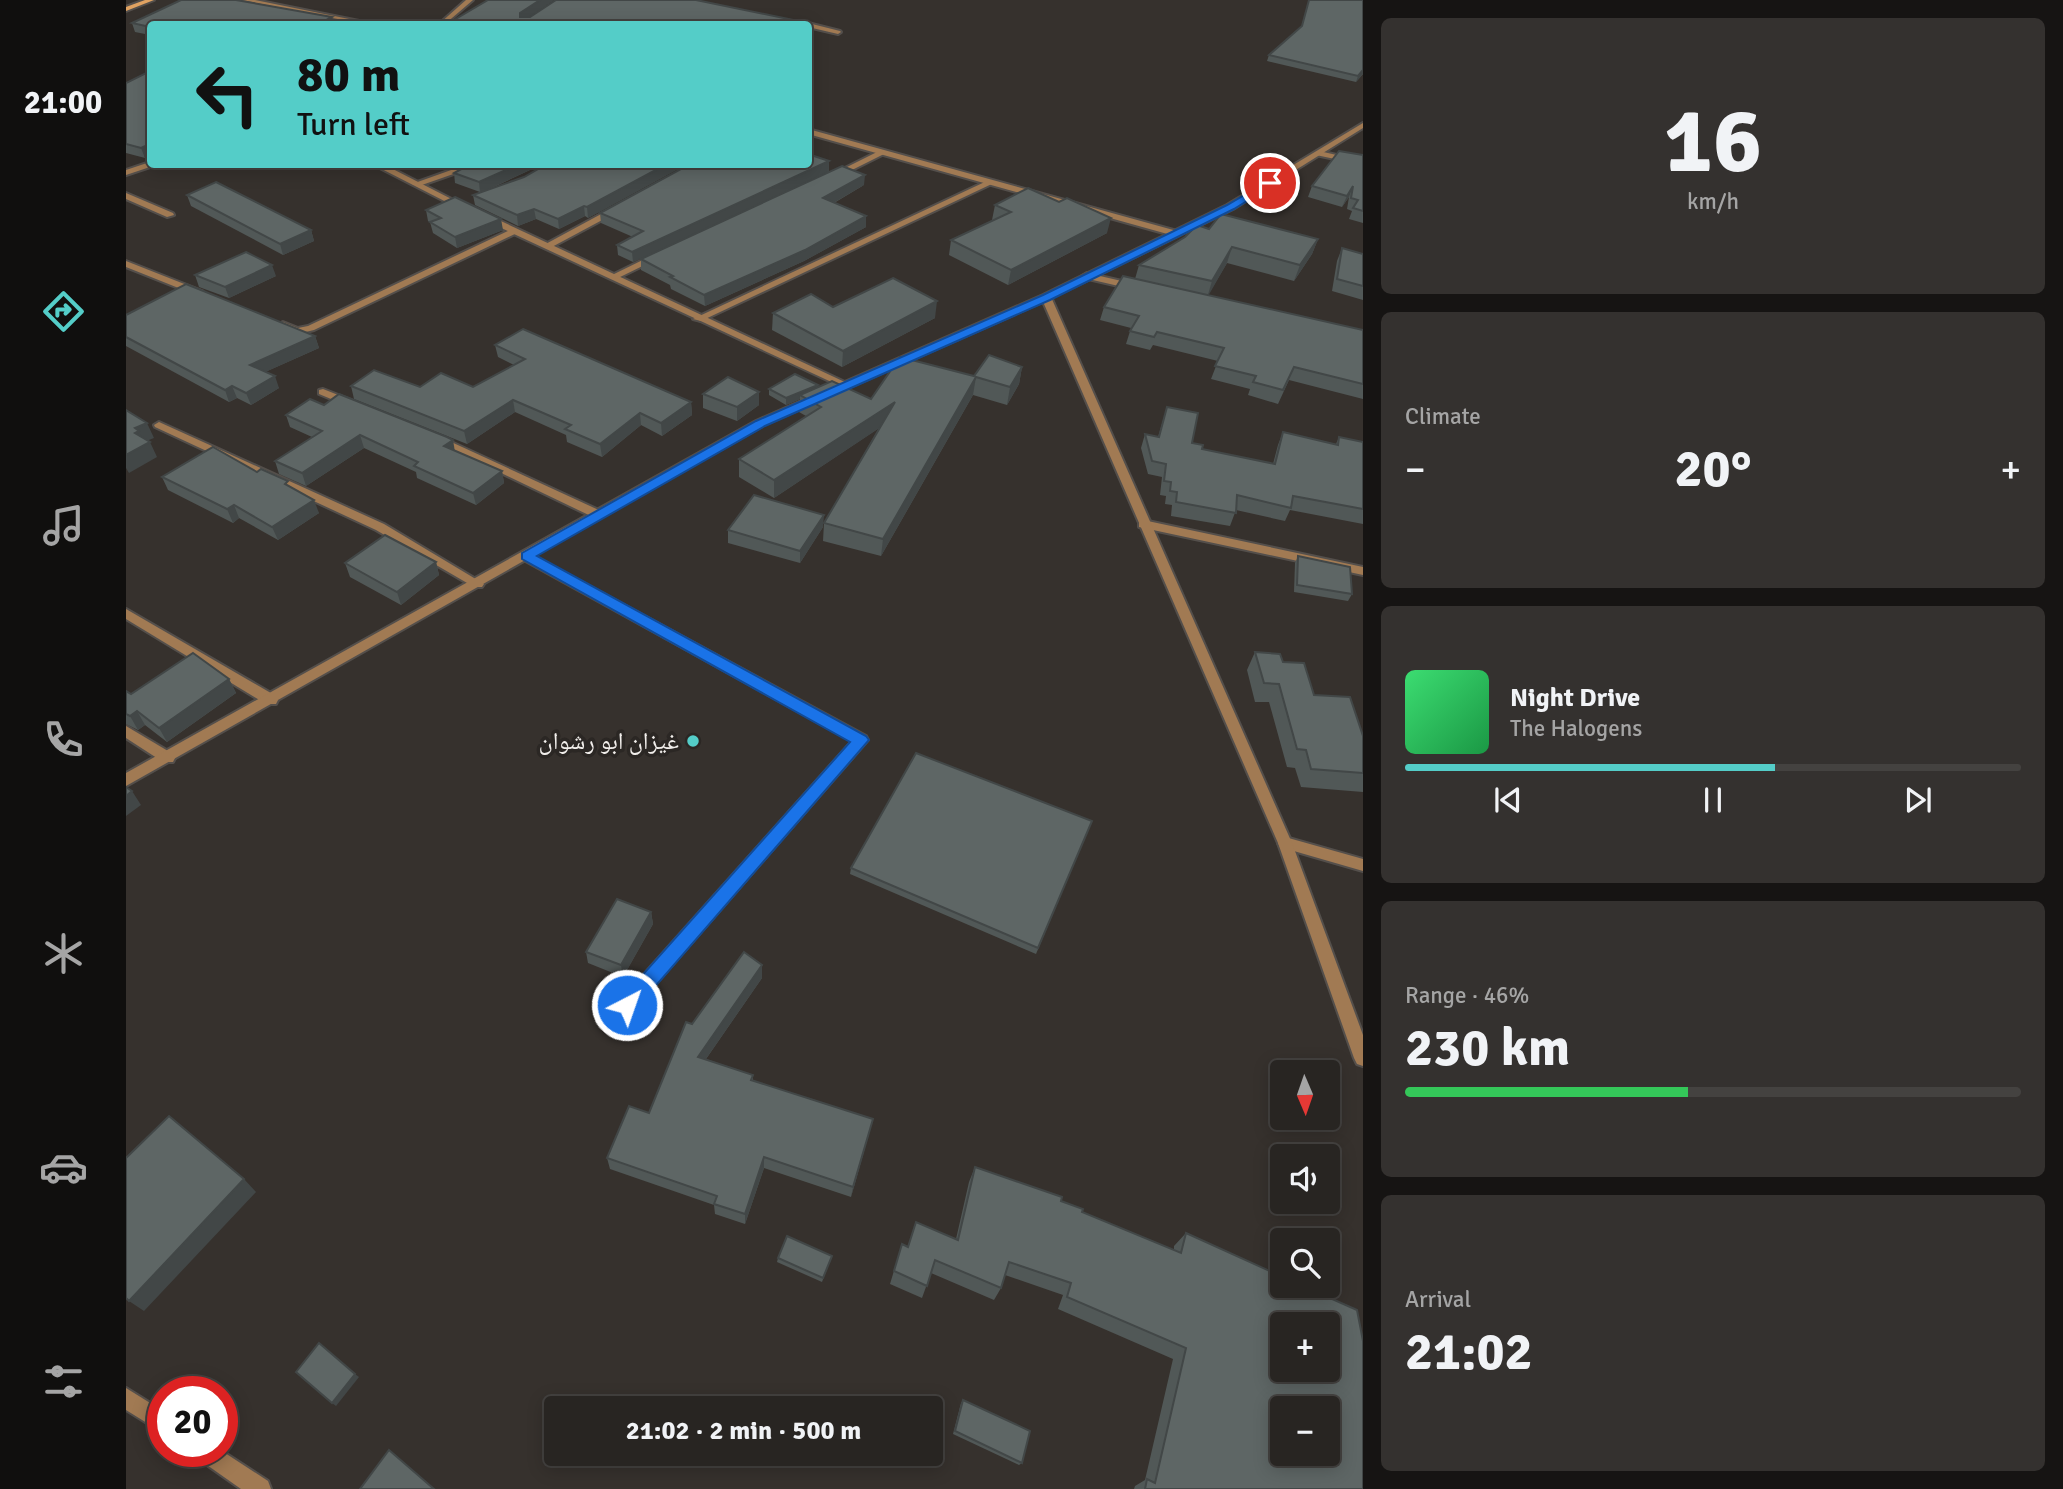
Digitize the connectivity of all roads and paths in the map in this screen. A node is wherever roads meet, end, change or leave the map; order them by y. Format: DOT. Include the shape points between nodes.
graph roads {
  1 [pos="151,0"];
  2 [pos="245,0"];
  3 [pos="470,0"];
  4 [pos="126,9"];
  5 [pos="355,21"];
  6 [pos="446,21"];
  7 [pos="812,26"];
  8 [pos="838,32"];
  9 [pos="1363,125"];
  10 [pos="812,132"];
  11 [pos="882,153"];
  12 [pos="1319,153"];
  13 [pos="1363,163"];
  14 [pos="147,165"];
  15 [pos="384,168"];
  16 [pos="466,168"];
  17 [pos="126,173"];
  18 [pos="821,181"];
  19 [pos="992,182"];
  20 [pos="416,184"];
  21 [pos="126,196"];
  22 [pos="630,202"];
  23 [pos="471,206"];
  24 [pos="170,215"];
  25 [pos="481,216"];
  26 [pos="514,231"];
  27 [pos="1174,233"];
  28 [pos="547,246"];
  29 [pos="674,249"];
  30 [pos="126,264"];
  31 [pos="1087,276"];
  32 [pos="612,277"];
  33 [pos="1152,291"];
  34 [pos="210,297"];
  35 [pos="1046,297"];
  36 [pos="698,318"];
  37 [pos="272,321"];
  38 [pos="844,384"];
  39 [pos="323,392"];
  40 [pos="359,407"];
  41 [pos="159,425"];
  42 [pos="419,431"];
  43 [pos="599,516"];
  44 [pos="1143,524"];
  45 [pos="526,556"];
  46 [pos="1363,571"];
  47 [pos="478,584"];
  48 [pos="126,613"];
  49 [pos="271,700"];
  50 [pos="126,731"];
  51 [pos="168,758"];
  52 [pos="126,780"];
  53 [pos="1285,843"];
  54 [pos="1363,865"];
  55 [pos="627,1005"];
  56 [pos="1363,1058"];
  57 [pos="126,1398"];
  58 [pos="147,1412"];
  59 [pos="228,1467"];
  60 [pos="260,1489"];
  1 -- 4 [label="main road"];
  2 -- 5 [label="street"];
  3 -- 6 [label="street"];
  7 -- 8 [label="street"];
  9 -- 12 [label="street"];
  10 -- 11 [label="street"];
  11 -- 18 [label="street"];
  11 -- 19 [label="street"];
  12 -- 13 [label="street"];
  12 -- 27 [label="street" via="1230,207"];
  14 -- 17 [label="street"];
  15 -- 20 [label="street"];
  16 -- 20 [label="street"];
  19 -- 27 [label="street"];
  19 -- 36 [label="street"];
  20 -- 23 [label="street" via="459,205"];
  21 -- 24 [label="street"];
  22 -- 28 [label="street"];
  25 -- 26 [label="street"];
  26 -- 28 [label="street"];
  26 -- 37 [label="street" via="311,327 297,331"];
  27 -- 31 [label="street"];
  28 -- 32 [label="street"];
  29 -- 32 [label="street"];
  30 -- 34 [label="street"];
  31 -- 33 [label="street"];
  31 -- 35 [label="street"];
  32 -- 36 [label="street"];
  35 -- 38 [label="street"];
  35 -- 44 [label="street"];
  36 -- 38 [label="street"];
  38 -- 43 [label="street" via="760,423"];
  39 -- 40 [label="street"];
  41 -- 47 [label="street" via="380,527"];
  42 -- 43 [label="street"];
  43 -- 45 [label="street"];
  44 -- 46 [label="street"];
  44 -- 53 [label="street"];
  45 -- 47 [label="street"];
  45 -- 55 [label="street" via="861,740"];
  47 -- 49 [label="street"];
  48 -- 49 [label="street"];
  49 -- 51 [label="street"];
  50 -- 51 [label="street"];
  51 -- 52 [label="street"];
  53 -- 54 [label="street"];
  53 -- 56 [label="street"];
  57 -- 58 [label="street"];
  59 -- 60 [label="street"];
}
